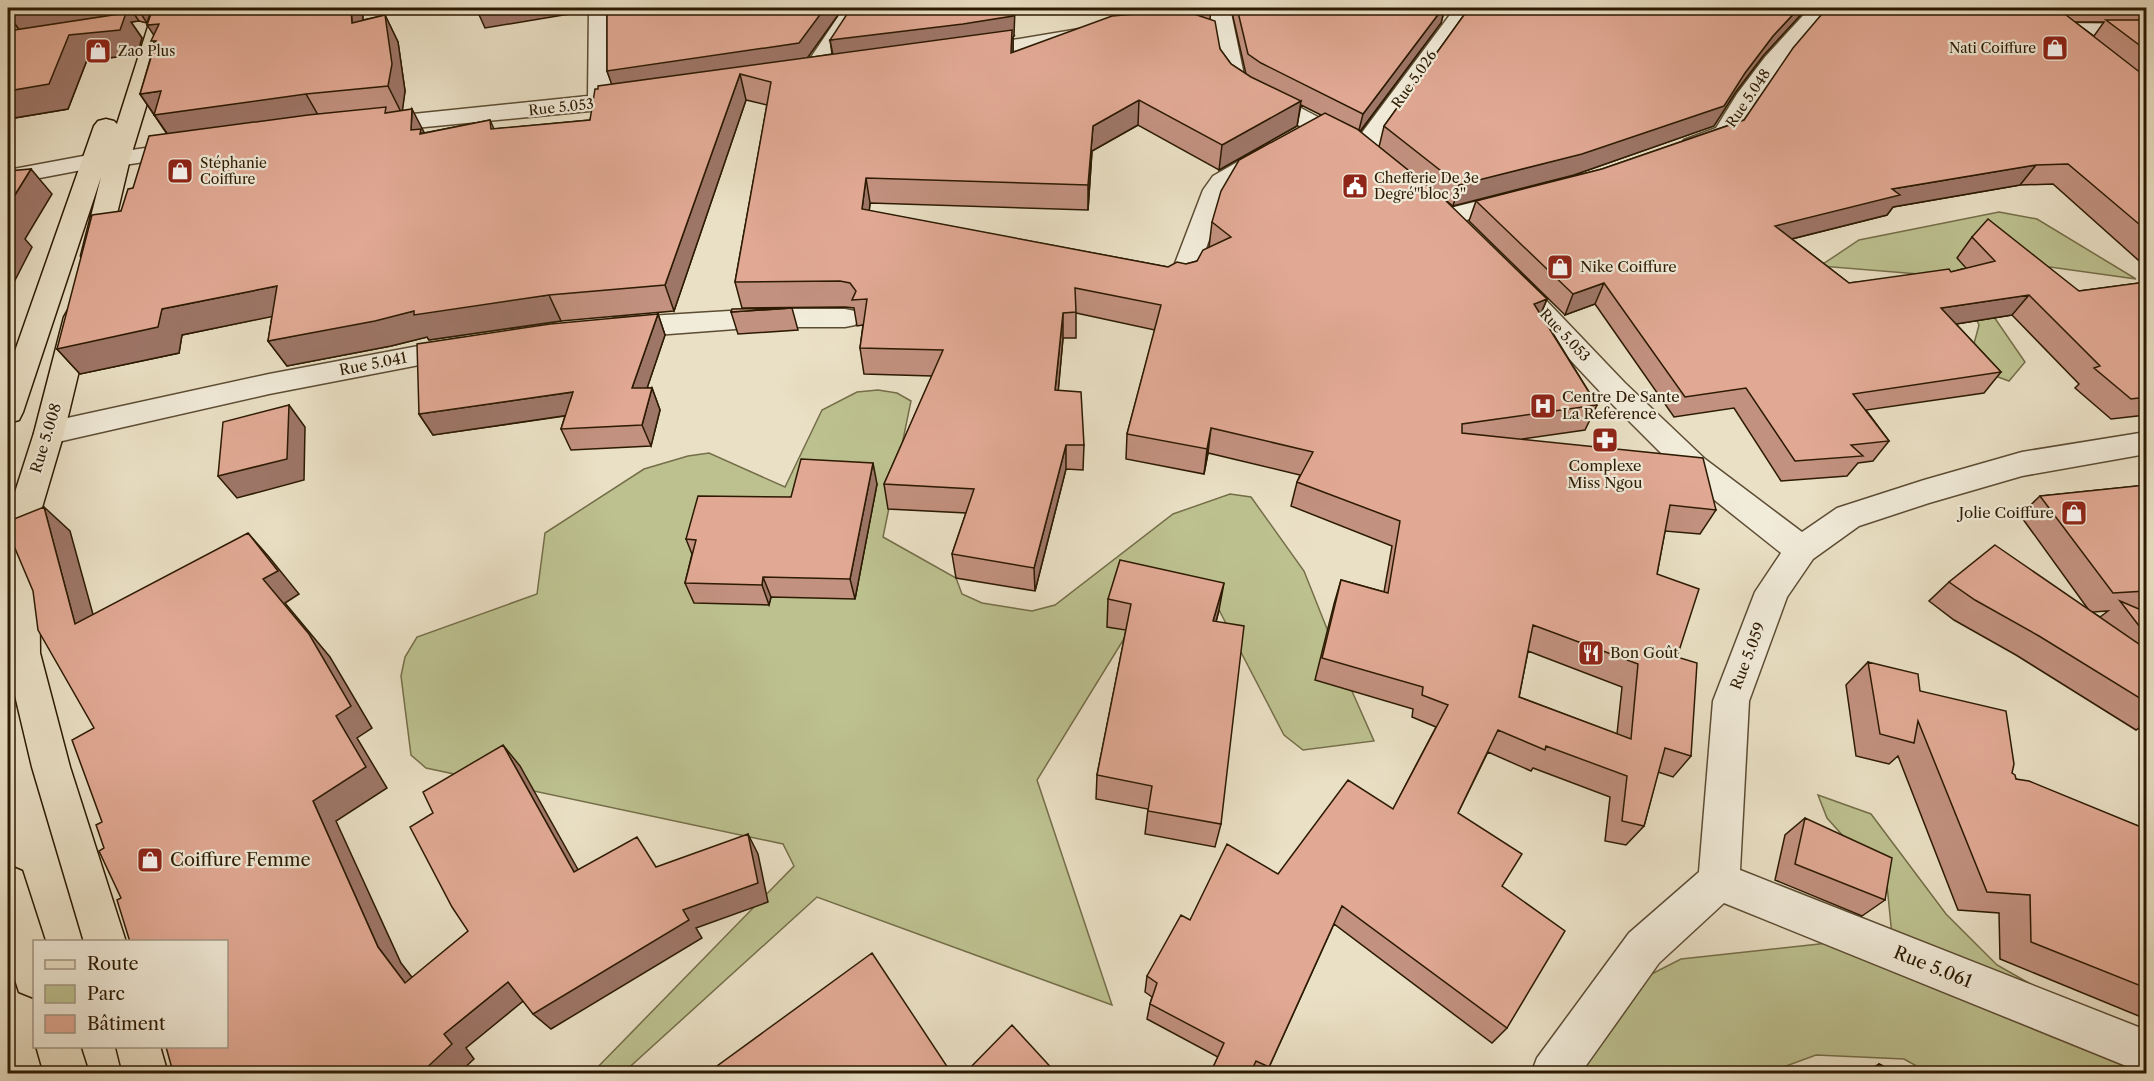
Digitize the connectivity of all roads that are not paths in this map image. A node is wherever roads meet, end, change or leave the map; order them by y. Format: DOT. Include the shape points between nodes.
graph roads {
  1 [pos="146,8"];
  2 [pos="165,8"];
  3 [pos="599,8"];
  4 [pos="854,8"];
  5 [pos="1219,8"];
  6 [pos="1465,8"];
  7 [pos="1821,8"];
  8 [pos="1149,28"];
  9 [pos="2146,31"];
  10 [pos="1115,32"];
  11 [pos="1226,40"];
  12 [pos="2096,54"];
  13 [pos="942,57"];
  14 [pos="847,68"];
  15 [pos="658,95"];
  16 [pos="600,103"];
  17 [pos="355,128"];
  18 [pos="1302,136"];
  19 [pos="208,146"];
  20 [pos="1674,152"];
  21 [pos="106,160"];
  22 [pos="8,177"];
  23 [pos="1538,194"];
  24 [pos="1447,218"];
  25 [pos="1497,266"];
  26 [pos="1183,279"];
  27 [pos="845,318"];
  28 [pos="584,331"];
  29 [pos="484,344"];
  30 [pos="8,412"];
  31 [pos="49,434"];
  32 [pos="2146,443"];
  33 [pos="1801,550"];
  34 [pos="1719,881"];
  35 [pos="8,885"];
  36 [pos="104,940"];
  37 [pos="33,973"];
  38 [pos="58,1048"];
  39 [pos="138,1048"];
  40 [pos="2146,1052"];
  41 [pos="67,1074"];
  42 [pos="146,1074"];
  43 [pos="1553,1074"];
  1 -- 21 [label="main road, Rue 5.008"];
  2 -- 21 [label="main road, Rue 5.008"];
  3 -- 16 [label="street"];
  4 -- 14 [label="street" via="801,74"];
  5 -- 11 [label="street"];
  6 -- 18 [label="street, Rue 5.026" via="1375,135 1371,155"];
  7 -- 20 [label="street, Rue 5.048" via="1773,62 1725,133"];
  8 -- 11 [label="street" via="1182,25"];
  9 -- 12 [label="street" via="2056,25"];
  10 -- 13 [label="street"];
  11 -- 18 [label="street" via="1233,78"];
  15 -- 16 [label="street, Rue 5.053"];
  16 -- 17 [label="street, Rue 5.053"];
  18 -- 26 [label="street" via="1222,181 1205,212"];
  19 -- 21 [label="street"];
  21 -- 22 [label="street"];
  21 -- 30 [label="main road, Rue 5.008"];
  21 -- 31 [label="main road, Rue 5.008"];
  23 -- 24 [label="street"];
  25 -- 33 [label="street, Rue 5.053" via="1694,467"];
  27 -- 28 [label="street" via="762,318"];
  29 -- 31 [label="street, Rue 5.041" via="269,384"];
  31 -- 36 [label="main road, Rue 5.008" via="24,511 22,653 51,767"];
  32 -- 33 [label="street, Rue 5.059" via="2022,464 1924,492 1848,517"];
  33 -- 34 [label="street, Rue 5.059" via="1772,592 1731,701"];
  34 -- 40 [label="street, Rue 5.061"];
  34 -- 43 [label="street" via="1644,948"];
  35 -- 37 [label="main road"];
  38 -- 41 [label="main road"];
  39 -- 42 [label="main road"];
}
